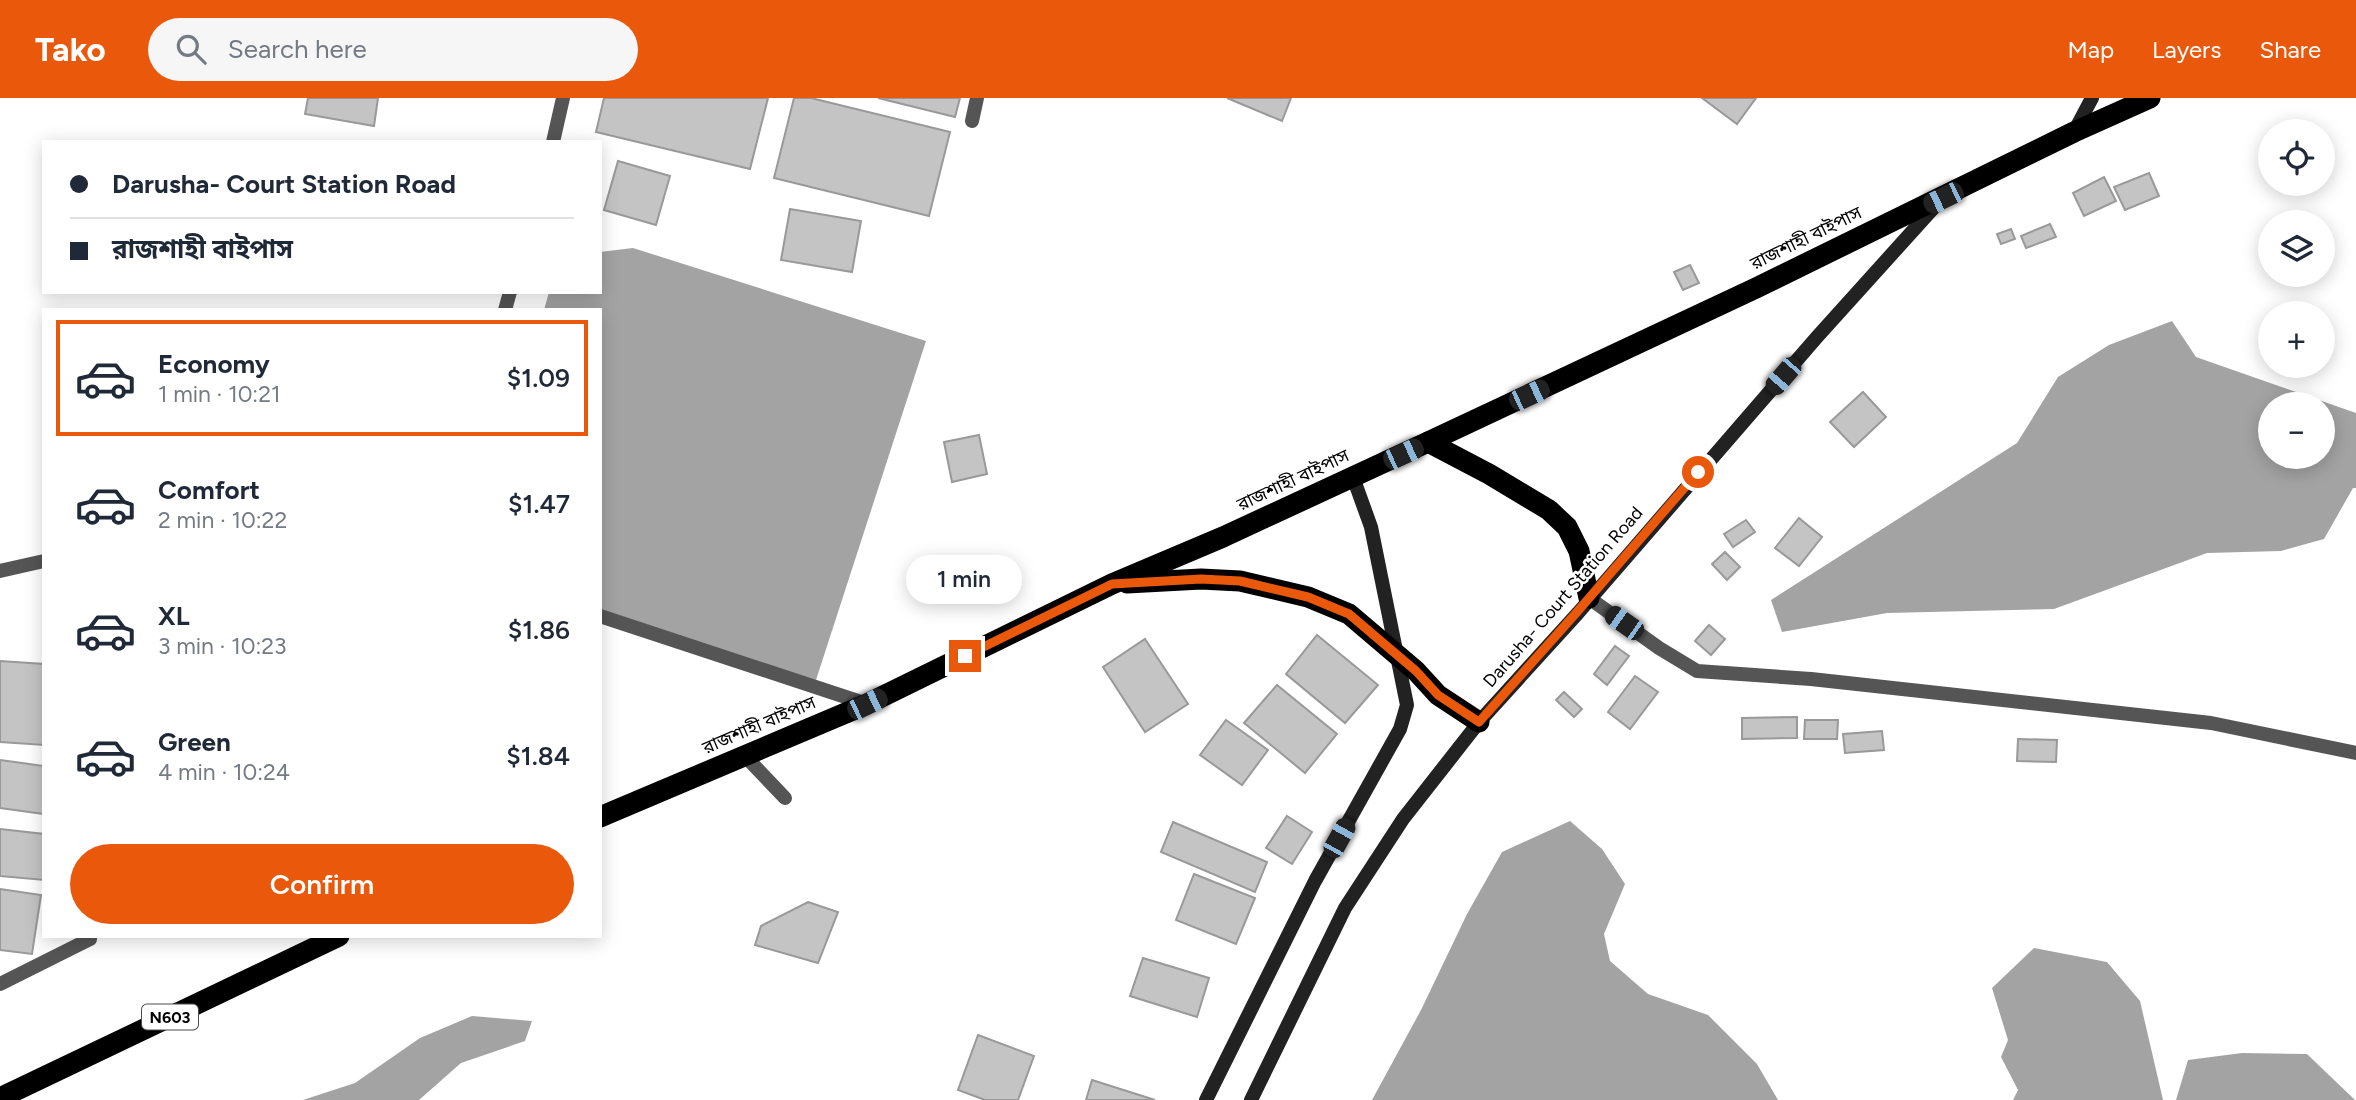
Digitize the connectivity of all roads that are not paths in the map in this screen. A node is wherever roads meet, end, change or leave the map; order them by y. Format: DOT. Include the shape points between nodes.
graph roads {
  1 [pos="563,98"];
  2 [pos="977,98"];
  3 [pos="2092,98"];
  4 [pos="2150,98"];
  5 [pos="972,121"];
  6 [pos="2074,132"];
  7 [pos="553,140"];
  8 [pos="1943,198"];
  9 [pos="1428,442"];
  10 [pos="1353,477"];
  11 [pos="42,561"];
  12 [pos="0,570"];
  13 [pos="1112,584"];
  14 [pos="1589,598"];
  15 [pos="602,617"];
  16 [pos="1398,655"];
  17 [pos="867,704"];
  18 [pos="1479,722"];
  19 [pos="2356,753"];
  20 [pos="745,756"];
  21 [pos="785,798"];
  22 [pos="602,816"];
  23 [pos="90,938"];
  24 [pos="335,938"];
  25 [pos="0,984"];
  26 [pos="0,1098"];
  27 [pos="1206,1100"];
  28 [pos="1251,1100"];
  1 -- 7 [label="street"];
  2 -- 5 [label="street"];
  3 -- 6 [label="street"];
  4 -- 6 [label="highway, রাজশাহী বাইপাস"];
  6 -- 8 [label="highway, রাজশাহী বাইপাস"];
  8 -- 9 [label="highway, রাজশাহী বাইপাস"];
  8 -- 14 [label="street, Darusha- Court Station Road"];
  9 -- 10 [label="highway, রাজশাহী বাইপাস"];
  9 -- 14 [label="highway" via="1549,510 1567,527 1579,551"];
  10 -- 13 [label="highway, রাজশাহী বাইপাস"];
  10 -- 16 [label="street" via="1371,527"];
  11 -- 12 [label="street"];
  13 -- 16 [label="highway" via="1240,581 1308,597 1349,614"];
  13 -- 17 [label="highway, রাজশাহী বাইপাস"];
  14 -- 18 [label="street, Darusha- Court Station Road"];
  14 -- 19 [label="street" via="1697,671 1811,679 2211,723"];
  15 -- 17 [label="street"];
  16 -- 18 [label="highway" via="1438,695"];
  16 -- 27 [label="street" via="1407,705 1400,729 1315,881"];
  17 -- 20 [label="highway, রাজশাহী বাইপাস"];
  18 -- 28 [label="street, Darusha- Court Station Road" via="1403,819 1345,908"];
  20 -- 21 [label="street"];
  20 -- 22 [label="highway, রাজশাহী বাইপাস"];
  23 -- 25 [label="street"];
  24 -- 26 [label="highway, N603"];
}
